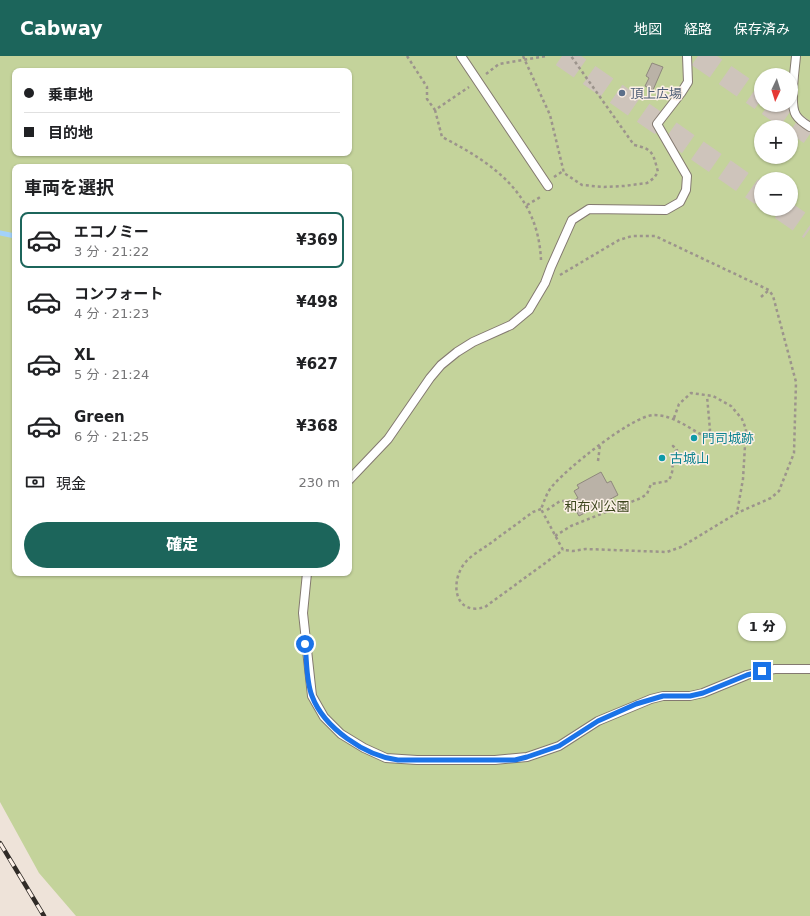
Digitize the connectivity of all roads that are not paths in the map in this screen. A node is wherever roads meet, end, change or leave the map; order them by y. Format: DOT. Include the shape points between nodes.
graph roads {
  1 [pos="461,56"];
  2 [pos="687,56"];
  3 [pos="796,56"];
  4 [pos="810,127"];
  5 [pos="548,186"];
  6 [pos="352,477"];
  7 [pos="307,576"];
  8 [pos="810,669"];
  1 -- 5 [label="lane"];
  2 -- 6 [label="lane" via="688,82 657,124 687,176 686,190 680,202 666,210 589,209 572,220 536,301 511,325 473,342 441,365 388,439"];
  3 -- 4 [label="lane" via="793,104 795,115"];
  7 -- 8 [label="lane" via="303,613 312,696 324,717 341,734 386,758 515,760 559,746 598,721 651,699 703,693 762,671"];
}
